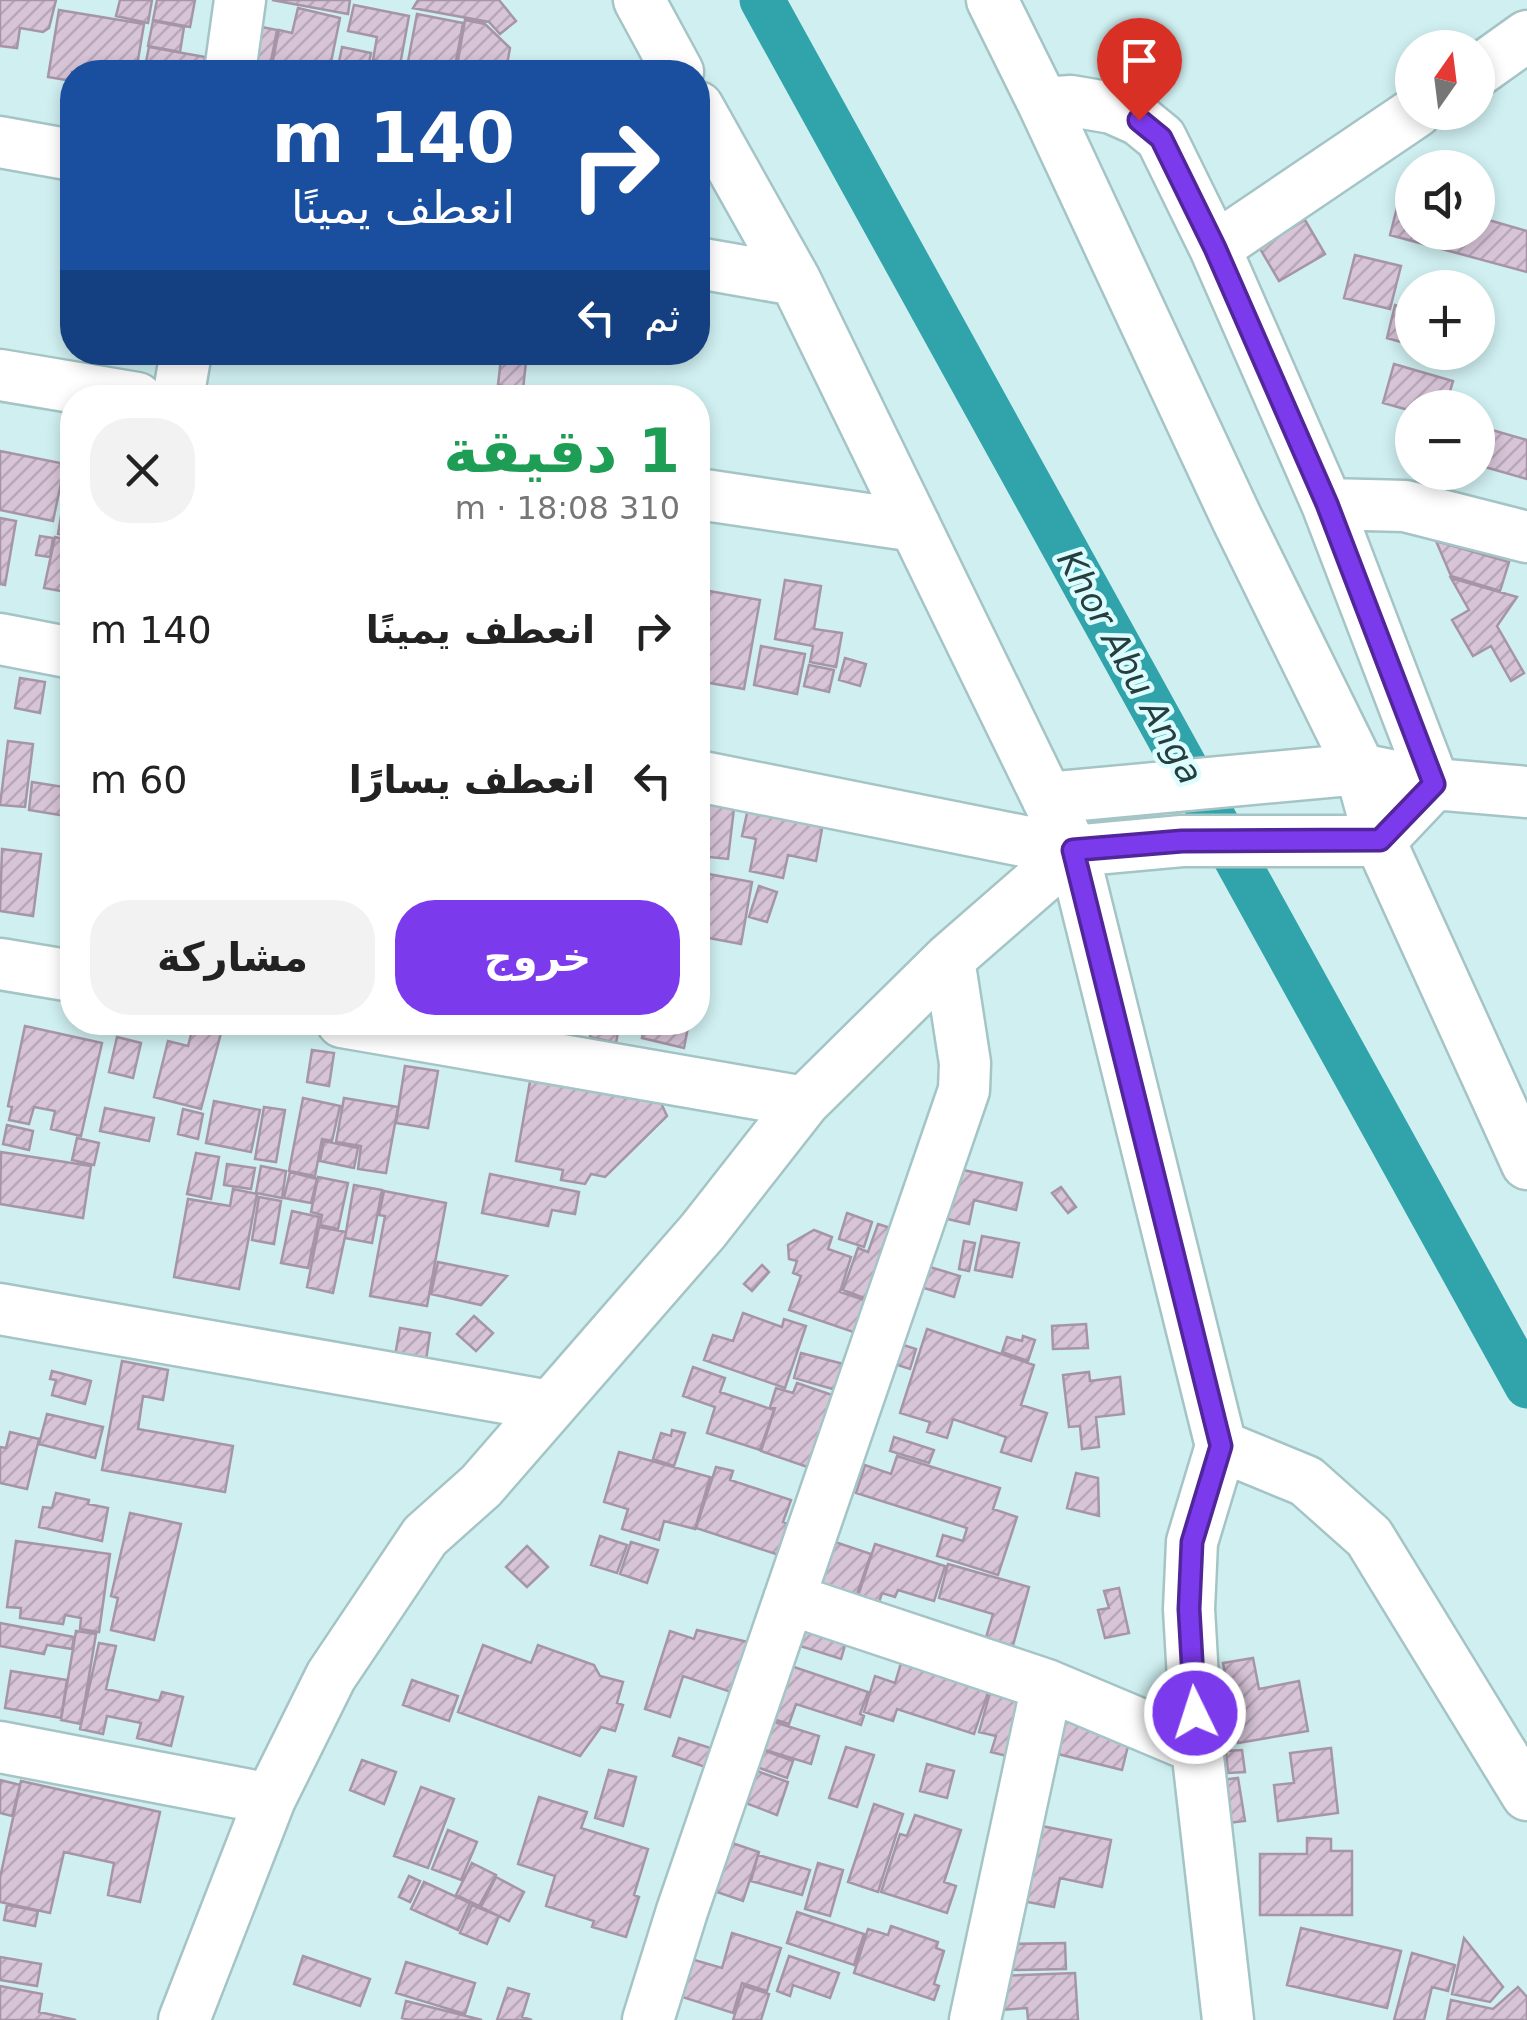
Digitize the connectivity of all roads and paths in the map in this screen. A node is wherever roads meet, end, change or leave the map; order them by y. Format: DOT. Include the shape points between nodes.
graph roads {
  1 [pos="240,0"];
  2 [pos="992,0"];
  3 [pos="636,5"];
  4 [pos="1527,36"];
  5 [pos="1495,58"];
  6 [pos="232,60"];
  7 [pos="670,60"];
  8 [pos="1043,103"];
  9 [pos="1395,126"];
  10 [pos="710,128"];
  11 [pos="0,142"];
  12 [pos="60,152"];
  13 [pos="1215,248"];
  14 [pos="710,265"];
  15 [pos="796,280"];
  16 [pos="0,375"];
  17 [pos="60,385"];
  18 [pos="710,496"];
  19 [pos="1327,504"];
  20 [pos="915,526"];
  21 [pos="1527,537"];
  22 [pos="0,639"];
  23 [pos="60,651"];
  24 [pos="1360,769"];
  25 [pos="710,778"];
  26 [pos="1434,784"];
  27 [pos="1527,792"];
  28 [pos="1047,798"];
  29 [pos="1380,840"];
  30 [pos="1073,850"];
  31 [pos="949,959"];
  32 [pos="0,964"];
  33 [pos="60,974"];
  34 [pos="417,1035"];
  35 [pos="804,1102"];
  36 [pos="1527,1164"];
  37 [pos="0,1309"];
  38 [pos="550,1406"];
  39 [pos="1221,1446"];
  40 [pos="789,1600"];
  41 [pos="1047,1685"];
  42 [pos="0,1746"];
  43 [pos="1197,1748"];
  44 [pos="1527,1795"];
  45 [pos="270,1798"];
  46 [pos="184,2020"];
  47 [pos="648,2020"];
  48 [pos="975,2020"];
  49 [pos="1228,2020"];
  1 -- 6 [label="street"];
  2 -- 8 [label="street"];
  3 -- 7 [label="street"];
  4 -- 5 [label="street"];
  8 -- 13 [label="street" via="1112,108 1161,138"];
  8 -- 24 [label="street"];
  9 -- 13 [label="street"];
  10 -- 15 [label="street"];
  11 -- 12 [label="street"];
  13 -- 19 [label="street"];
  14 -- 15 [label="street"];
  15 -- 20 [label="street"];
  16 -- 17 [label="street"];
  18 -- 20 [label="street"];
  19 -- 21 [label="street" via="1404,506"];
  19 -- 26 [label="street"];
  20 -- 28 [label="street"];
  22 -- 23 [label="street"];
  24 -- 26 [label="street"];
  24 -- 28 [label="street"];
  24 -- 29 [label="street"];
  25 -- 30 [label="street"];
  26 -- 27 [label="street"];
  26 -- 29 [label="street"];
  28 -- 30 [label="street"];
  29 -- 30 [label="street" via="1182,841"];
  29 -- 36 [label="street"];
  30 -- 31 [label="street"];
  30 -- 39 [label="street"];
  31 -- 35 [label="street"];
  31 -- 40 [label="street" via="964,1090"];
  32 -- 33 [label="street"];
  34 -- 35 [label="street"];
  35 -- 38 [label="street" via="703,1232"];
  37 -- 38 [label="street"];
  38 -- 45 [label="street" via="481,1486 425,1536 331,1676"];
  39 -- 43 [label="street" via="1192,1542"];
  39 -- 44 [label="street" via="1306,1481 1369,1537"];
  40 -- 41 [label="street"];
  40 -- 47 [label="street"];
  41 -- 43 [label="street"];
  41 -- 48 [label="street"];
  42 -- 45 [label="street"];
  43 -- 49 [label="street"];
  45 -- 46 [label="street"];
}
